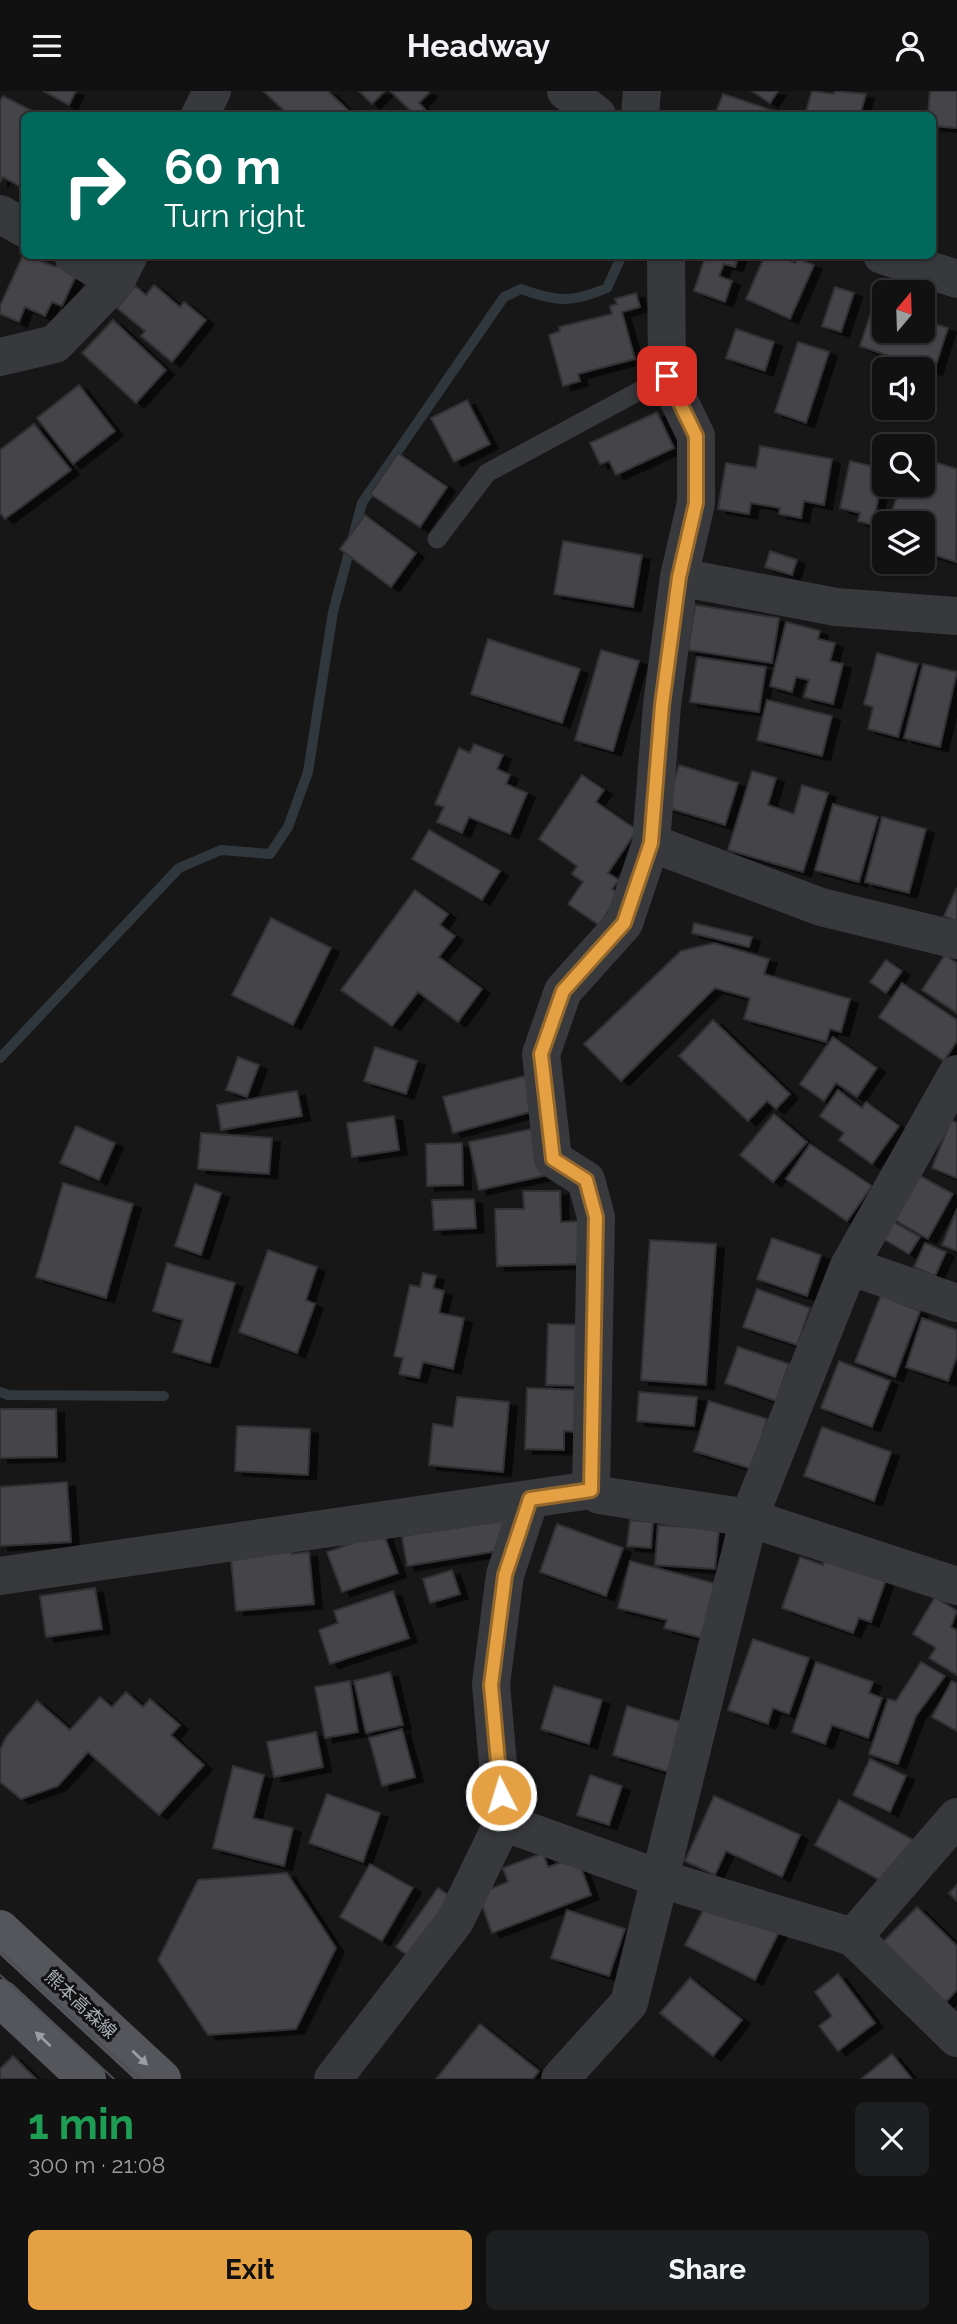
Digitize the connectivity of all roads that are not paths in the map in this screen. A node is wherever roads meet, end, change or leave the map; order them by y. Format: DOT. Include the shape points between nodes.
graph roads {
  1 [pos="212,91"];
  2 [pos="566,91"];
  3 [pos="642,91"];
  4 [pos="202,112"];
  5 [pos="593,112"];
  6 [pos="640,112"];
  7 [pos="0,213"];
  8 [pos="21,226"];
  9 [pos="87,259"];
  10 [pos="666,259"];
  11 [pos="895,259"];
  12 [pos="122,268"];
  13 [pos="957,279"];
  14 [pos="0,357"];
  15 [pos="667,376"];
  16 [pos="437,539"];
  17 [pos="679,577"];
  18 [pos="957,616"];
  19 [pos="651,843"];
  20 [pos="957,940"];
  21 [pos="957,1074"];
  22 [pos="849,1266"];
  23 [pos="957,1303"];
  24 [pos="591,1490"];
  25 [pos="530,1499"];
  26 [pos="749,1518"];
  27 [pos="0,1576"];
  28 [pos="957,1586"];
  29 [pos="957,1817"];
  30 [pos="503,1822"];
  31 [pos="661,1879"];
  32 [pos="0,1929"];
  33 [pos="853,1937"];
  34 [pos="0,1999"];
  35 [pos="957,2038"];
  36 [pos="87,2079"];
  37 [pos="162,2079"];
  38 [pos="333,2079"];
  39 [pos="560,2079"];
  1 -- 4 [label="street"];
  2 -- 5 [label="street"];
  3 -- 6 [label="street"];
  7 -- 8 [label="street"];
  9 -- 12 [label="street"];
  10 -- 15 [label="street"];
  11 -- 13 [label="street"];
  12 -- 14 [label="street" via="55,344"];
  15 -- 16 [label="lane" via="487,473"];
  15 -- 17 [label="street" via="696,436 696,503"];
  17 -- 18 [label="street" via="836,607"];
  17 -- 19 [label="street" via="662,705"];
  19 -- 20 [label="street" via="821,907"];
  19 -- 24 [label="street" via="624,923 563,991 541,1054 553,1159 586,1180 596,1217"];
  21 -- 22 [label="street"];
  22 -- 23 [label="street"];
  22 -- 26 [label="street"];
  24 -- 25 [label="street"];
  24 -- 26 [label="street" via="599,1495"];
  25 -- 27 [label="street"];
  25 -- 30 [label="street" via="505,1575 491,1685"];
  26 -- 28 [label="street"];
  26 -- 31 [label="street"];
  29 -- 33 [label="street"];
  30 -- 31 [label="street"];
  30 -- 38 [label="street" via="455,1920"];
  31 -- 33 [label="street"];
  31 -- 39 [label="street" via="629,2003"];
  32 -- 37 [label="main road, 熊本高森線, one-way"];
  33 -- 35 [label="street"];
  36 -- 34 [label="main road, one-way"];
}
